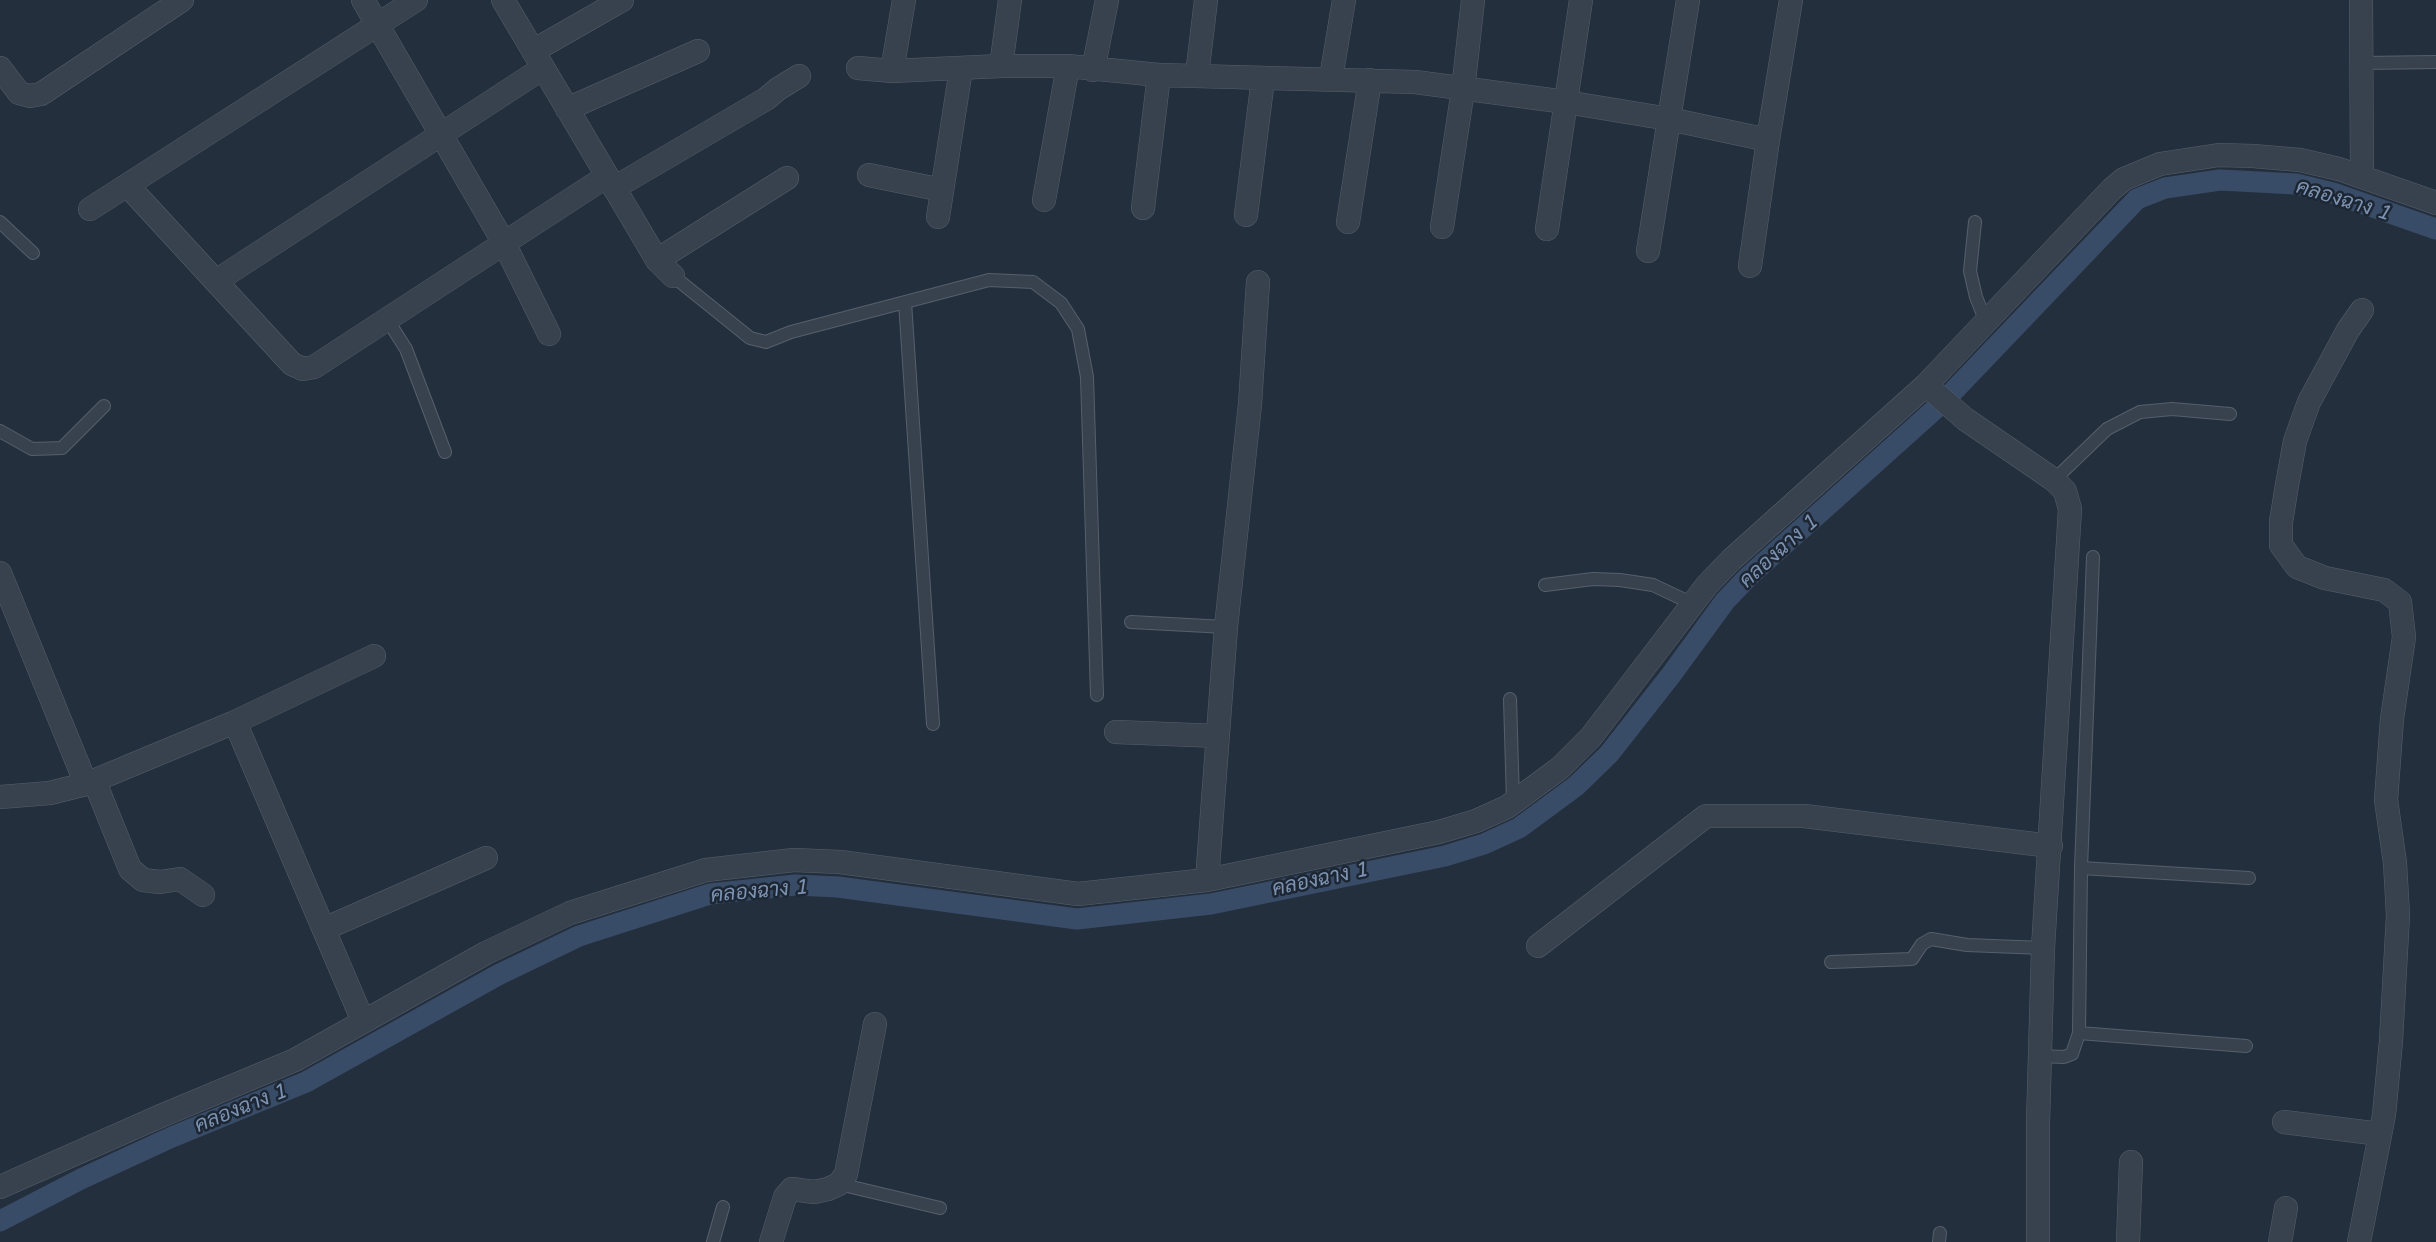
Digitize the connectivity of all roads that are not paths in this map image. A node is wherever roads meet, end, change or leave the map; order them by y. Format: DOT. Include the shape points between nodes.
graph roads {
  1 [pos="182,0"];
  2 [pos="363,0"];
  3 [pos="416,0"];
  4 [pos="503,0"];
  5 [pos="622,0"];
  6 [pos="904,0"];
  7 [pos="1010,0"];
  8 [pos="1107,0"];
  9 [pos="1206,0"];
  10 [pos="1344,0"];
  11 [pos="1473,0"];
  12 [pos="1581,0"];
  13 [pos="1688,0"];
  14 [pos="1791,0"];
  15 [pos="2361,0"];
  16 [pos="378,24"];
  17 [pos="698,51"];
  18 [pos="538,60"];
  19 [pos="2436,62"];
  20 [pos="2362,63"];
  21 [pos="1001,66"];
  22 [pos="1068,66"];
  23 [pos="0,68"];
  24 [pos="858,68"];
  25 [pos="961,69"];
  26 [pos="1093,70"];
  27 [pos="892,71"];
  28 [pos="1159,75"];
  29 [pos="1196,75"];
  30 [pos="799,76"];
  31 [pos="1331,78"];
  32 [pos="1263,79"];
  33 [pos="1370,80"];
  34 [pos="1463,90"];
  35 [pos="1566,102"];
  36 [pos="567,109"];
  37 [pos="1669,119"];
  38 [pos="440,135"];
  39 [pos="1768,140"];
  40 [pos="869,175"];
  41 [pos="2362,177"];
  42 [pos="787,178"];
  43 [pos="611,182"];
  44 [pos="128,186"];
  45 [pos="942,190"];
  46 [pos="1044,200"];
  47 [pos="2436,203"];
  48 [pos="1143,208"];
  49 [pos="90,209"];
  50 [pos="1246,215"];
  51 [pos="938,217"];
  52 [pos="0,222"];
  53 [pos="1348,222"];
  54 [pos="1975,222"];
  55 [pos="1442,227"];
  56 [pos="1547,229"];
  57 [pos="504,243"];
  58 [pos="1648,251"];
  59 [pos="33,253"];
  60 [pos="657,260"];
  61 [pos="1750,266"];
  62 [pos="673,276"];
  63 [pos="216,281"];
  64 [pos="1258,282"];
  65 [pos="905,302"];
  66 [pos="2362,310"];
  67 [pos="387,319"];
  68 [pos="1986,321"];
  69 [pos="549,334"];
  70 [pos="1931,389"];
  71 [pos="104,406"];
  72 [pos="2230,414"];
  73 [pos="0,431"];
  74 [pos="445,452"];
  75 [pos="2054,480"];
  76 [pos="2094,557"];
  77 [pos="0,573"];
  78 [pos="1545,585"];
  79 [pos="1691,603"];
  80 [pos="1131,622"];
  81 [pos="1226,627"];
  82 [pos="374,656"];
  83 [pos="1097,695"];
  84 [pos="1510,699"];
  85 [pos="235,722"];
  86 [pos="933,724"];
  87 [pos="1116,732"];
  88 [pos="1218,736"];
  89 [pos="90,782"];
  90 [pos="0,797"];
  91 [pos="1513,802"];
  92 [pos="2051,846"];
  93 [pos="486,858"];
  94 [pos="2081,868"];
  95 [pos="2249,878"];
  96 [pos="1208,880"];
  97 [pos="203,895"];
  98 [pos="324,929"];
  99 [pos="1538,946"];
  100 [pos="2043,948"];
  101 [pos="1831,962"];
  102 [pos="363,1021"];
  103 [pos="875,1024"];
  104 [pos="2079,1033"];
  105 [pos="2246,1046"];
  106 [pos="2040,1056"];
  107 [pos="2284,1122"];
  108 [pos="2380,1134"];
  109 [pos="2131,1162"];
  110 [pos="839,1184"];
  111 [pos="0,1187"];
  112 [pos="723,1207"];
  113 [pos="940,1208"];
  114 [pos="2286,1208"];
  115 [pos="713,1242"];
  116 [pos="771,1242"];
  117 [pos="2038,1242"];
  118 [pos="2128,1242"];
  119 [pos="2280,1242"];
  120 [pos="2359,1242"];
  1 -- 23 [label="street" via="41,94 19,93"];
  2 -- 16 [label="street"];
  3 -- 16 [label="street"];
  4 -- 18 [label="street"];
  5 -- 18 [label="street"];
  6 -- 27 [label="street"];
  7 -- 21 [label="street"];
  8 -- 26 [label="street"];
  9 -- 29 [label="street"];
  10 -- 31 [label="street"];
  11 -- 34 [label="street"];
  12 -- 35 [label="street"];
  13 -- 37 [label="street"];
  14 -- 39 [label="street"];
  15 -- 20 [label="street"];
  16 -- 38 [label="street"];
  16 -- 44 [label="street"];
  17 -- 36 [label="street"];
  18 -- 36 [label="street"];
  18 -- 38 [label="street"];
  19 -- 20 [label="lane"];
  20 -- 41 [label="street"];
  21 -- 22 [label="street"];
  21 -- 25 [label="street"];
  22 -- 26 [label="street"];
  22 -- 46 [label="street"];
  24 -- 27 [label="street"];
  25 -- 27 [label="street"];
  25 -- 45 [label="street"];
  26 -- 28 [label="street"];
  28 -- 29 [label="street"];
  28 -- 48 [label="street"];
  29 -- 32 [label="street"];
  30 -- 43 [label="street" via="766,99"];
  31 -- 32 [label="street"];
  31 -- 33 [label="street"];
  32 -- 50 [label="street"];
  33 -- 34 [label="street"];
  33 -- 53 [label="street"];
  34 -- 35 [label="street"];
  34 -- 55 [label="street"];
  35 -- 37 [label="street"];
  35 -- 56 [label="street"];
  36 -- 43 [label="street"];
  37 -- 39 [label="street"];
  37 -- 58 [label="street"];
  38 -- 57 [label="street"];
  38 -- 63 [label="street"];
  39 -- 61 [label="street"];
  40 -- 45 [label="street"];
  41 -- 47 [label="street"];
  41 -- 68 [label="street" via="2301,160 2230,155 2140,170 2112,188"];
  42 -- 60 [label="street"];
  43 -- 57 [label="street"];
  43 -- 60 [label="street"];
  44 -- 49 [label="street"];
  44 -- 63 [label="street"];
  45 -- 51 [label="street"];
  52 -- 59 [label="lane"];
  54 -- 68 [label="lane" via="1970,271"];
  57 -- 67 [label="street"];
  57 -- 69 [label="street"];
  60 -- 62 [label="street"];
  62 -- 65 [label="lane" via="750,338 766,342"];
  63 -- 67 [label="street" via="292,364 303,369 314,367"];
  64 -- 81 [label="street"];
  65 -- 83 [label="lane" via="989,281 1033,282 1061,303 1078,329 1087,377"];
  65 -- 86 [label="lane"];
  66 -- 108 [label="street" via="2326,368 2295,441 2281,545 2297,567 2384,590 2400,602 2404,636 2386,800 2398,915"];
  67 -- 74 [label="lane" via="406,349"];
  68 -- 70 [label="street"];
  70 -- 75 [label="street" via="1965,419"];
  70 -- 79 [label="street" via="1731,560"];
  71 -- 73 [label="lane" via="62,448 32,449"];
  72 -- 75 [label="lane" via="2172,409 2140,412 2107,429"];
  75 -- 92 [label="street" via="2065,491 2070,509"];
  76 -- 94 [label="lane"];
  77 -- 89 [label="street"];
  78 -- 79 [label="lane" via="1620,580 1653,585"];
  79 -- 91 [label="street" via="1591,737 1560,768"];
  80 -- 81 [label="lane"];
  81 -- 88 [label="street"];
  82 -- 85 [label="street"];
  84 -- 91 [label="lane"];
  85 -- 89 [label="street"];
  85 -- 98 [label="street"];
  87 -- 88 [label="street"];
  88 -- 96 [label="street"];
  89 -- 90 [label="street" via="50,793"];
  89 -- 97 [label="street" via="130,869 143,880 180,879"];
  91 -- 96 [label="street" via="1476,821 1439,832"];
  92 -- 99 [label="street" via="1804,816 1706,816"];
  92 -- 100 [label="street"];
  93 -- 98 [label="street"];
  94 -- 95 [label="lane"];
  94 -- 104 [label="lane"];
  96 -- 102 [label="street" via="1078,894 840,862 794,860 706,870 570,913"];
  98 -- 102 [label="street"];
  100 -- 101 [label="lane" via="1931,939 1912,959"];
  100 -- 106 [label="street"];
  102 -- 111 [label="street" via="295,1060"];
  103 -- 110 [label="street" via="846,1174"];
  104 -- 105 [label="lane"];
  104 -- 106 [label="lane" via="2072,1054"];
  106 -- 117 [label="street"];
  107 -- 108 [label="street"];
  108 -- 120 [label="street"];
  109 -- 118 [label="street"];
  110 -- 113 [label="lane"];
  110 -- 116 [label="street" via="814,1192 792,1189 785,1197"];
  112 -- 115 [label="lane"];
  114 -- 119 [label="street"];
}
